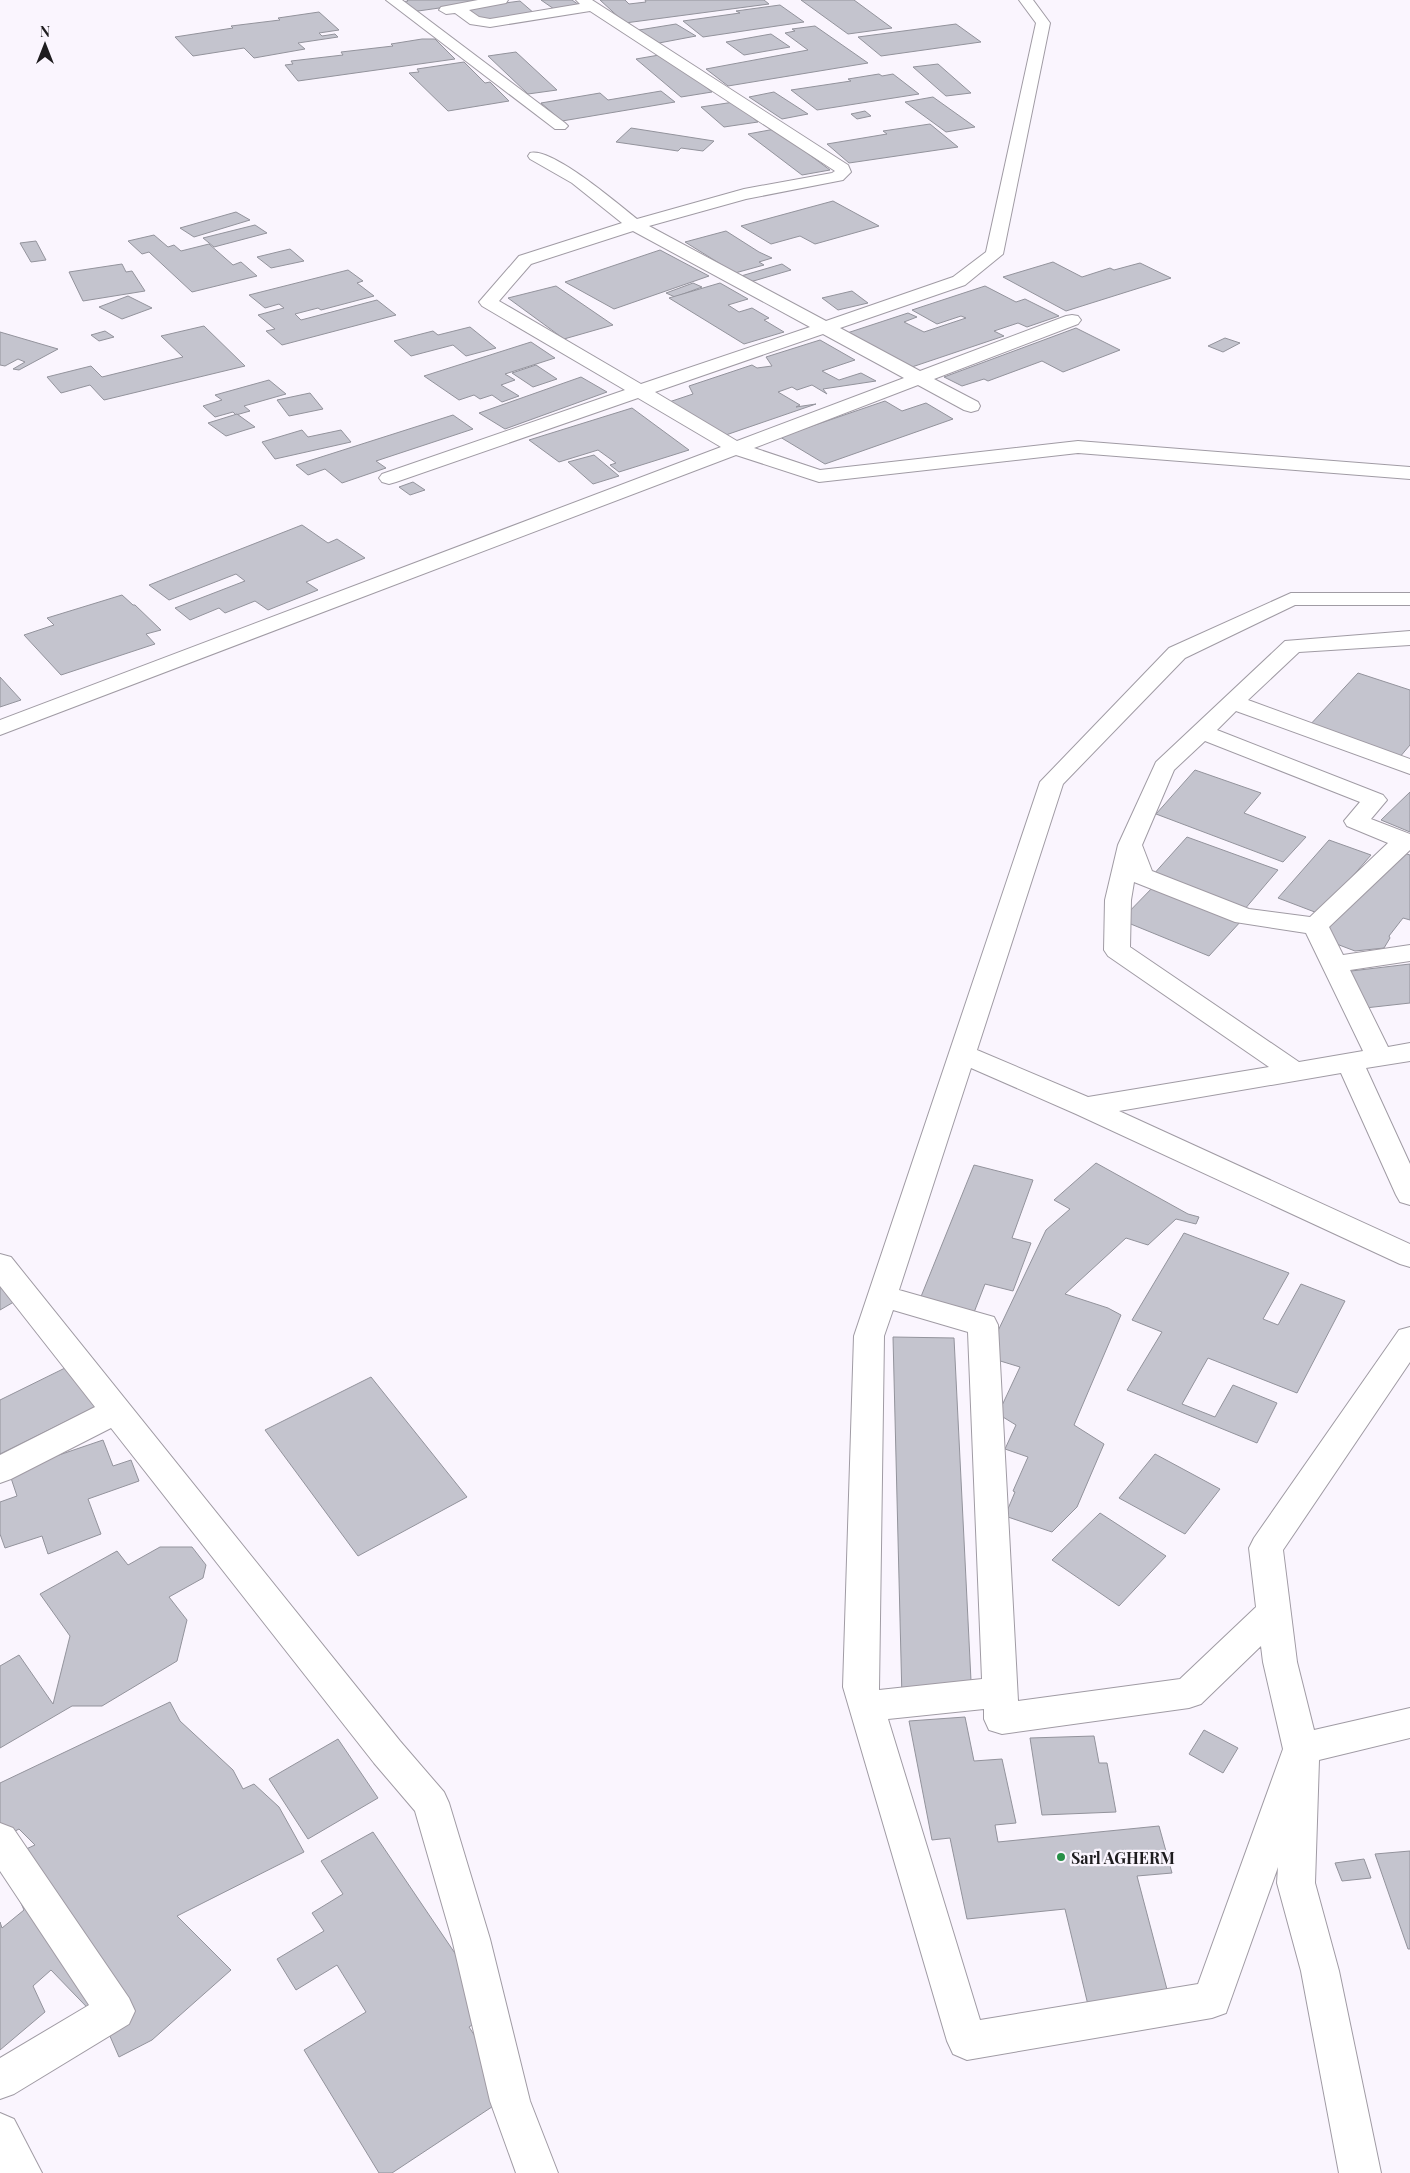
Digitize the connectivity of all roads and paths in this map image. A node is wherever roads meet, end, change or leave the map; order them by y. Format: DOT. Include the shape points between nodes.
graph roads {
  1 [pos="393,0"];
  2 [pos="501,0"];
  3 [pos="1026,0"];
  4 [pos="587,3"];
  5 [pos="458,8"];
  6 [pos="413,16"];
  7 [pos="560,126"];
  8 [pos="536,156"];
  9 [pos="634,225"];
  10 [pos="1072,320"];
  11 [pos="824,328"];
  12 [pos="919,378"];
  13 [pos="640,391"];
  14 [pos="971,406"];
  15 [pos="736,448"];
  16 [pos="1410,473"];
  17 [pos="389,478"];
  18 [pos="1410,599"];
  19 [pos="1410,638"];
  20 [pos="1232,702"];
  21 [pos="0,728"];
  22 [pos="1202,732"];
  23 [pos="1410,767"];
  24 [pos="1407,841"];
  25 [pos="1130,845"];
  26 [pos="1316,926"];
  27 [pos="1410,953"];
  28 [pos="1334,964"];
  29 [pos="1410,1052"];
  30 [pos="964,1054"];
  31 [pos="1379,1058"];
  32 [pos="1350,1062"];
  33 [pos="1295,1072"];
  34 [pos="1086,1107"];
  35 [pos="1410,1195"];
  36 [pos="1410,1256"];
  37 [pos="0,1265"];
  38 [pos="883,1296"];
  39 [pos="1410,1338"];
  40 [pos="116,1410"];
  41 [pos="0,1470"];
  42 [pos="1274,1611"];
  43 [pos="1000,1692"];
  44 [pos="867,1706"];
  45 [pos="1410,1723"];
  46 [pos="1301,1750"];
  47 [pos="0,1840"];
  48 [pos="0,2080"];
  49 [pos="0,2133"];
  50 [pos="21,2173"];
  51 [pos="537,2173"];
  52 [pos="1360,2173"];
  1 -- 6 [label="street"];
  2 -- 5 [label="street"];
  3 -- 11 [label="street" via="1043,23 994,254 959,281"];
  4 -- 5 [label="street" via="490,23 472,20"];
  4 -- 9 [label="street" via="843,170 837,176 744,194"];
  5 -- 6 [label="street"];
  6 -- 7 [label="street"];
  8 -- 9 [label="street" via="578,180"];
  9 -- 11 [label="street"];
  9 -- 13 [label="street" via="525,260 488,302"];
  10 -- 12 [label="street"];
  11 -- 12 [label="street"];
  11 -- 13 [label="street"];
  12 -- 14 [label="street"];
  12 -- 15 [label="street"];
  13 -- 15 [label="street"];
  13 -- 17 [label="street"];
  15 -- 16 [label="street" via="819,476 1078,447"];
  15 -- 21 [label="street"];
  18 -- 30 [label="street" via="1291,599 1177,653 1170,660 1052,782"];
  19 -- 20 [label="street" via="1293,646"];
  20 -- 22 [label="street"];
  20 -- 23 [label="street"];
  22 -- 24 [label="street" via="1375,800 1356,821"];
  22 -- 25 [label="street" via="1164,767"];
  24 -- 26 [label="street"];
  25 -- 26 [label="street" via="1141,876 1244,916"];
  25 -- 33 [label="street" via="1118,900 1117,950"];
  26 -- 28 [label="street"];
  27 -- 28 [label="street"];
  28 -- 31 [label="street"];
  29 -- 31 [label="street"];
  30 -- 34 [label="street"];
  30 -- 38 [label="street"];
  31 -- 32 [label="street"];
  32 -- 33 [label="street"];
  32 -- 35 [label="street"];
  33 -- 34 [label="street"];
  34 -- 36 [label="street"];
  37 -- 40 [label="street"];
  38 -- 43 [label="street" via="982,1325"];
  38 -- 44 [label="street" via="869,1336 861,1687"];
  39 -- 42 [label="street" via="1266,1548"];
  40 -- 41 [label="street"];
  40 -- 51 [label="street" via="431,1803 471,1939 510,2101"];
  42 -- 43 [label="street" via="1189,1693 1002,1719"];
  42 -- 46 [label="street" via="1280,1662"];
  43 -- 44 [label="street"];
  44 -- 46 [label="street" via="967,2041 1212,2000"];
  45 -- 46 [label="street"];
  46 -- 52 [label="street" via="1296,1883 1320,1971"];
  47 -- 48 [label="street" via="115,2011"];
  49 -- 50 [label="street"];
}
